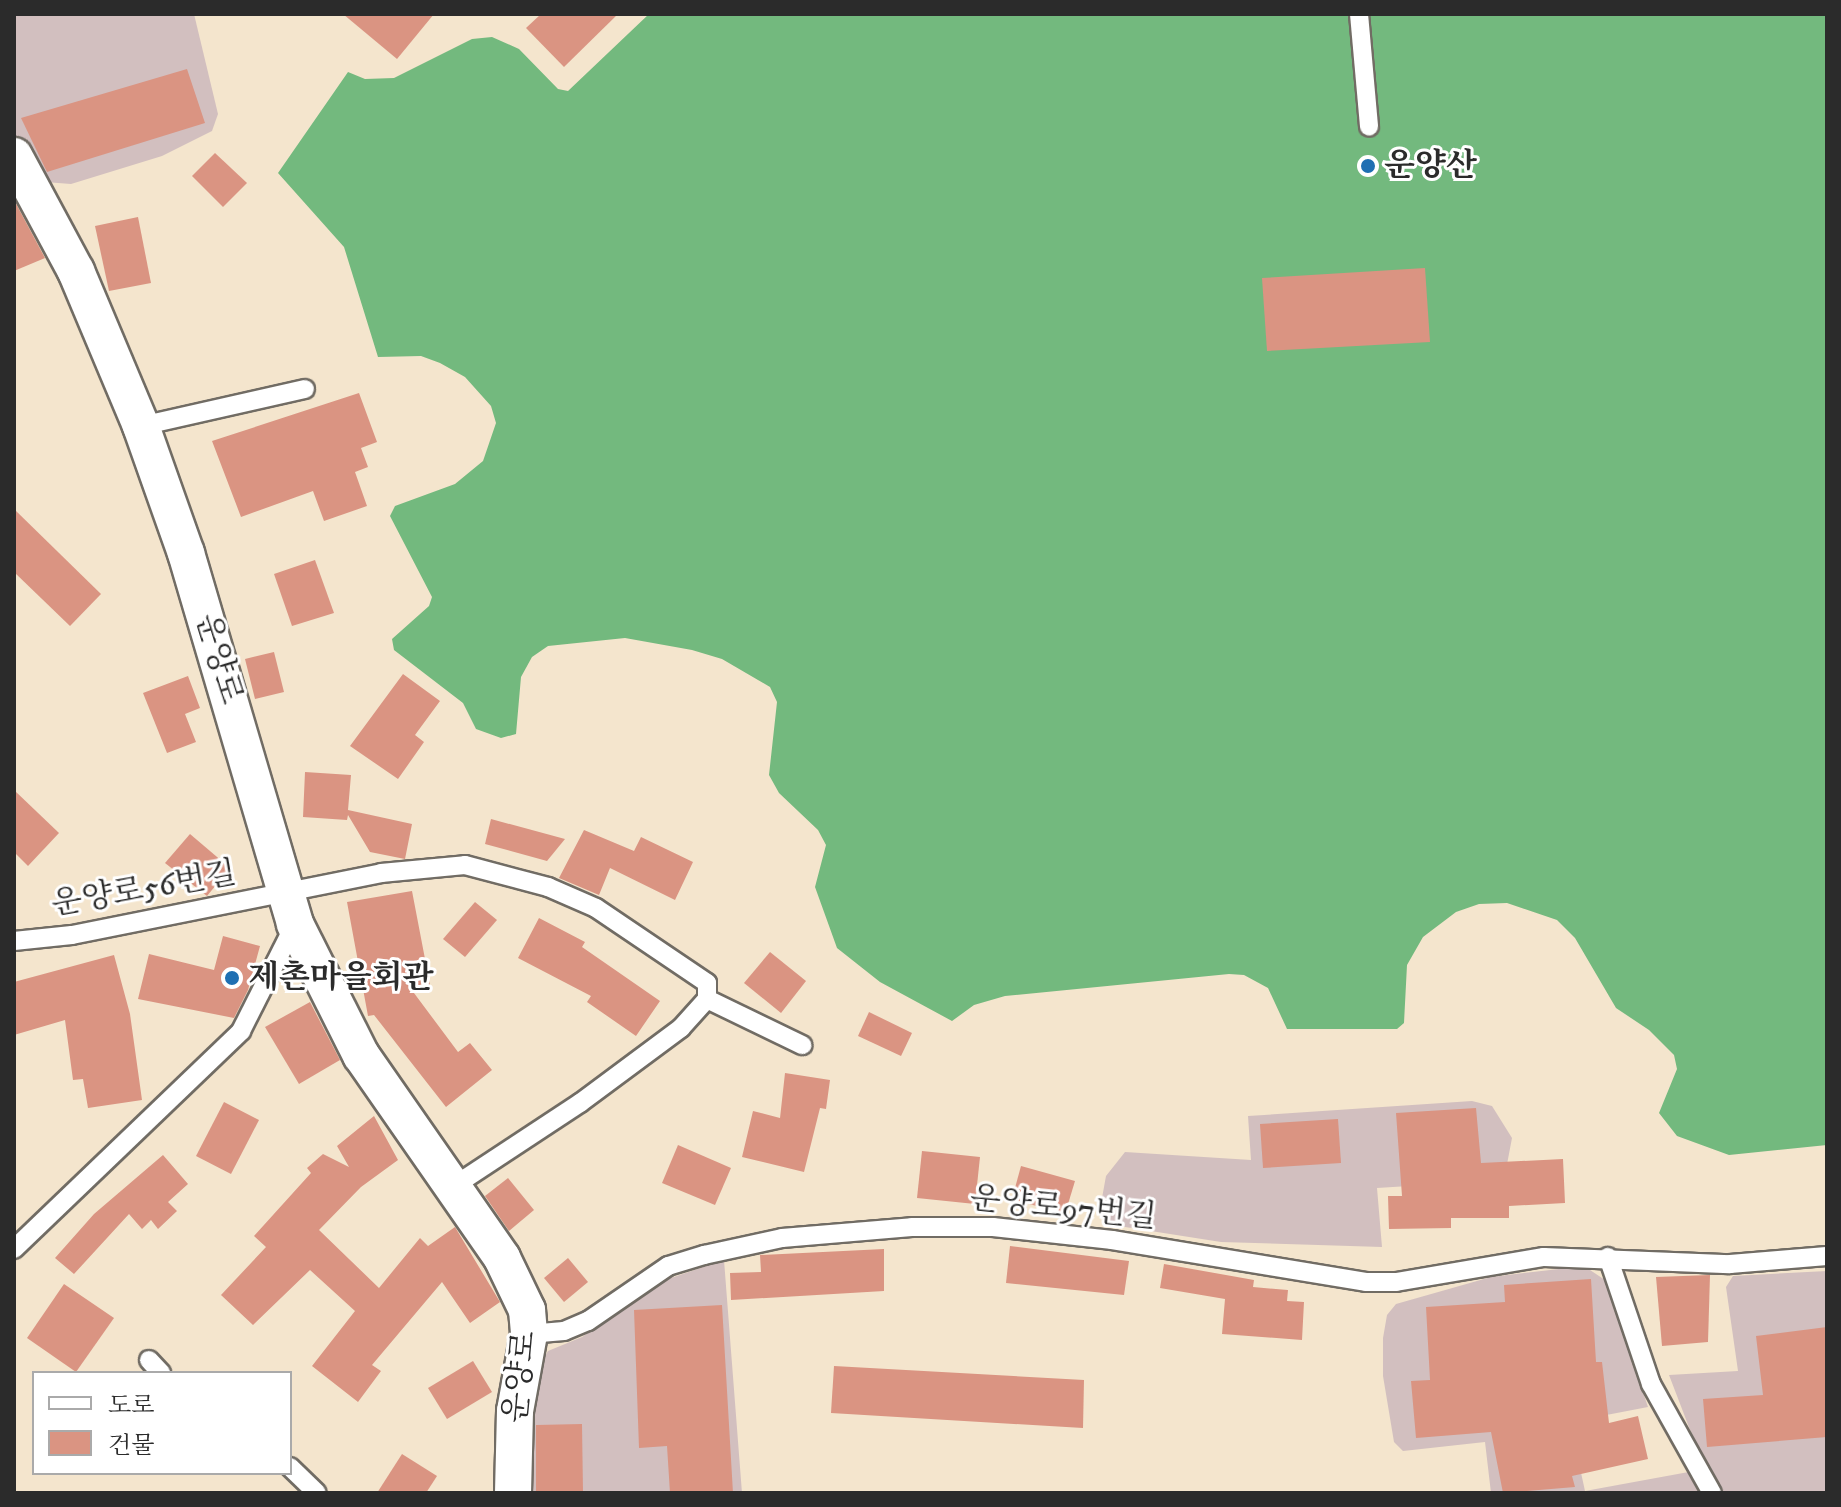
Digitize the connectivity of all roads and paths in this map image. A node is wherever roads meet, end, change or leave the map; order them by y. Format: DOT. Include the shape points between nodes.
graph roads {
  1 [pos="1359,14"];
  2 [pos="1369,127"];
  3 [pos="14,156"];
  4 [pos="305,389"];
  5 [pos="141,426"];
  6 [pos="289,910"];
  7 [pos="14,941"];
  8 [pos="707,999"];
  9 [pos="802,1045"];
  10 [pos="454,1186"];
  11 [pos="14,1249"];
  12 [pos="1827,1256"];
  13 [pos="1608,1257"];
  14 [pos="529,1334"];
  15 [pos="292,1469"];
  16 [pos="317,1493"];
  17 [pos="513,1493"];
  18 [pos="1712,1493"];
  1 -- 2 [label="lane"];
  3 -- 5 [label="street, 운양로" via="71,260"];
  4 -- 5 [label="lane"];
  5 -- 6 [label="street, 운양로" via="186,553"];
  6 -- 7 [label="lane, 운양로56번길"];
  6 -- 8 [label="lane" via="428,866 465,865 504,873 596,908 693,968 707,983"];
  6 -- 10 [label="street, 운양로" via="361,1055"];
  6 -- 11 [label="lane" via="241,1031"];
  8 -- 9 [label="lane"];
  8 -- 10 [label="lane" via="681,1028 580,1103"];
  10 -- 14 [label="street, 운양로" via="519,1289"];
  12 -- 13 [label="lane, 운양로97번길" via="1730,1264"];
  13 -- 14 [label="lane, 운양로97번길" via="1507,1260 1396,1282 1366,1282 1112,1240 993,1227 912,1227 782,1238 704,1255 647,1279 588,1321 564,1331"];
  13 -- 18 [label="lane" via="1651,1384"];
  14 -- 17 [label="street, 운양로" via="515,1411"];
  15 -- 16 [label="lane"];
}
